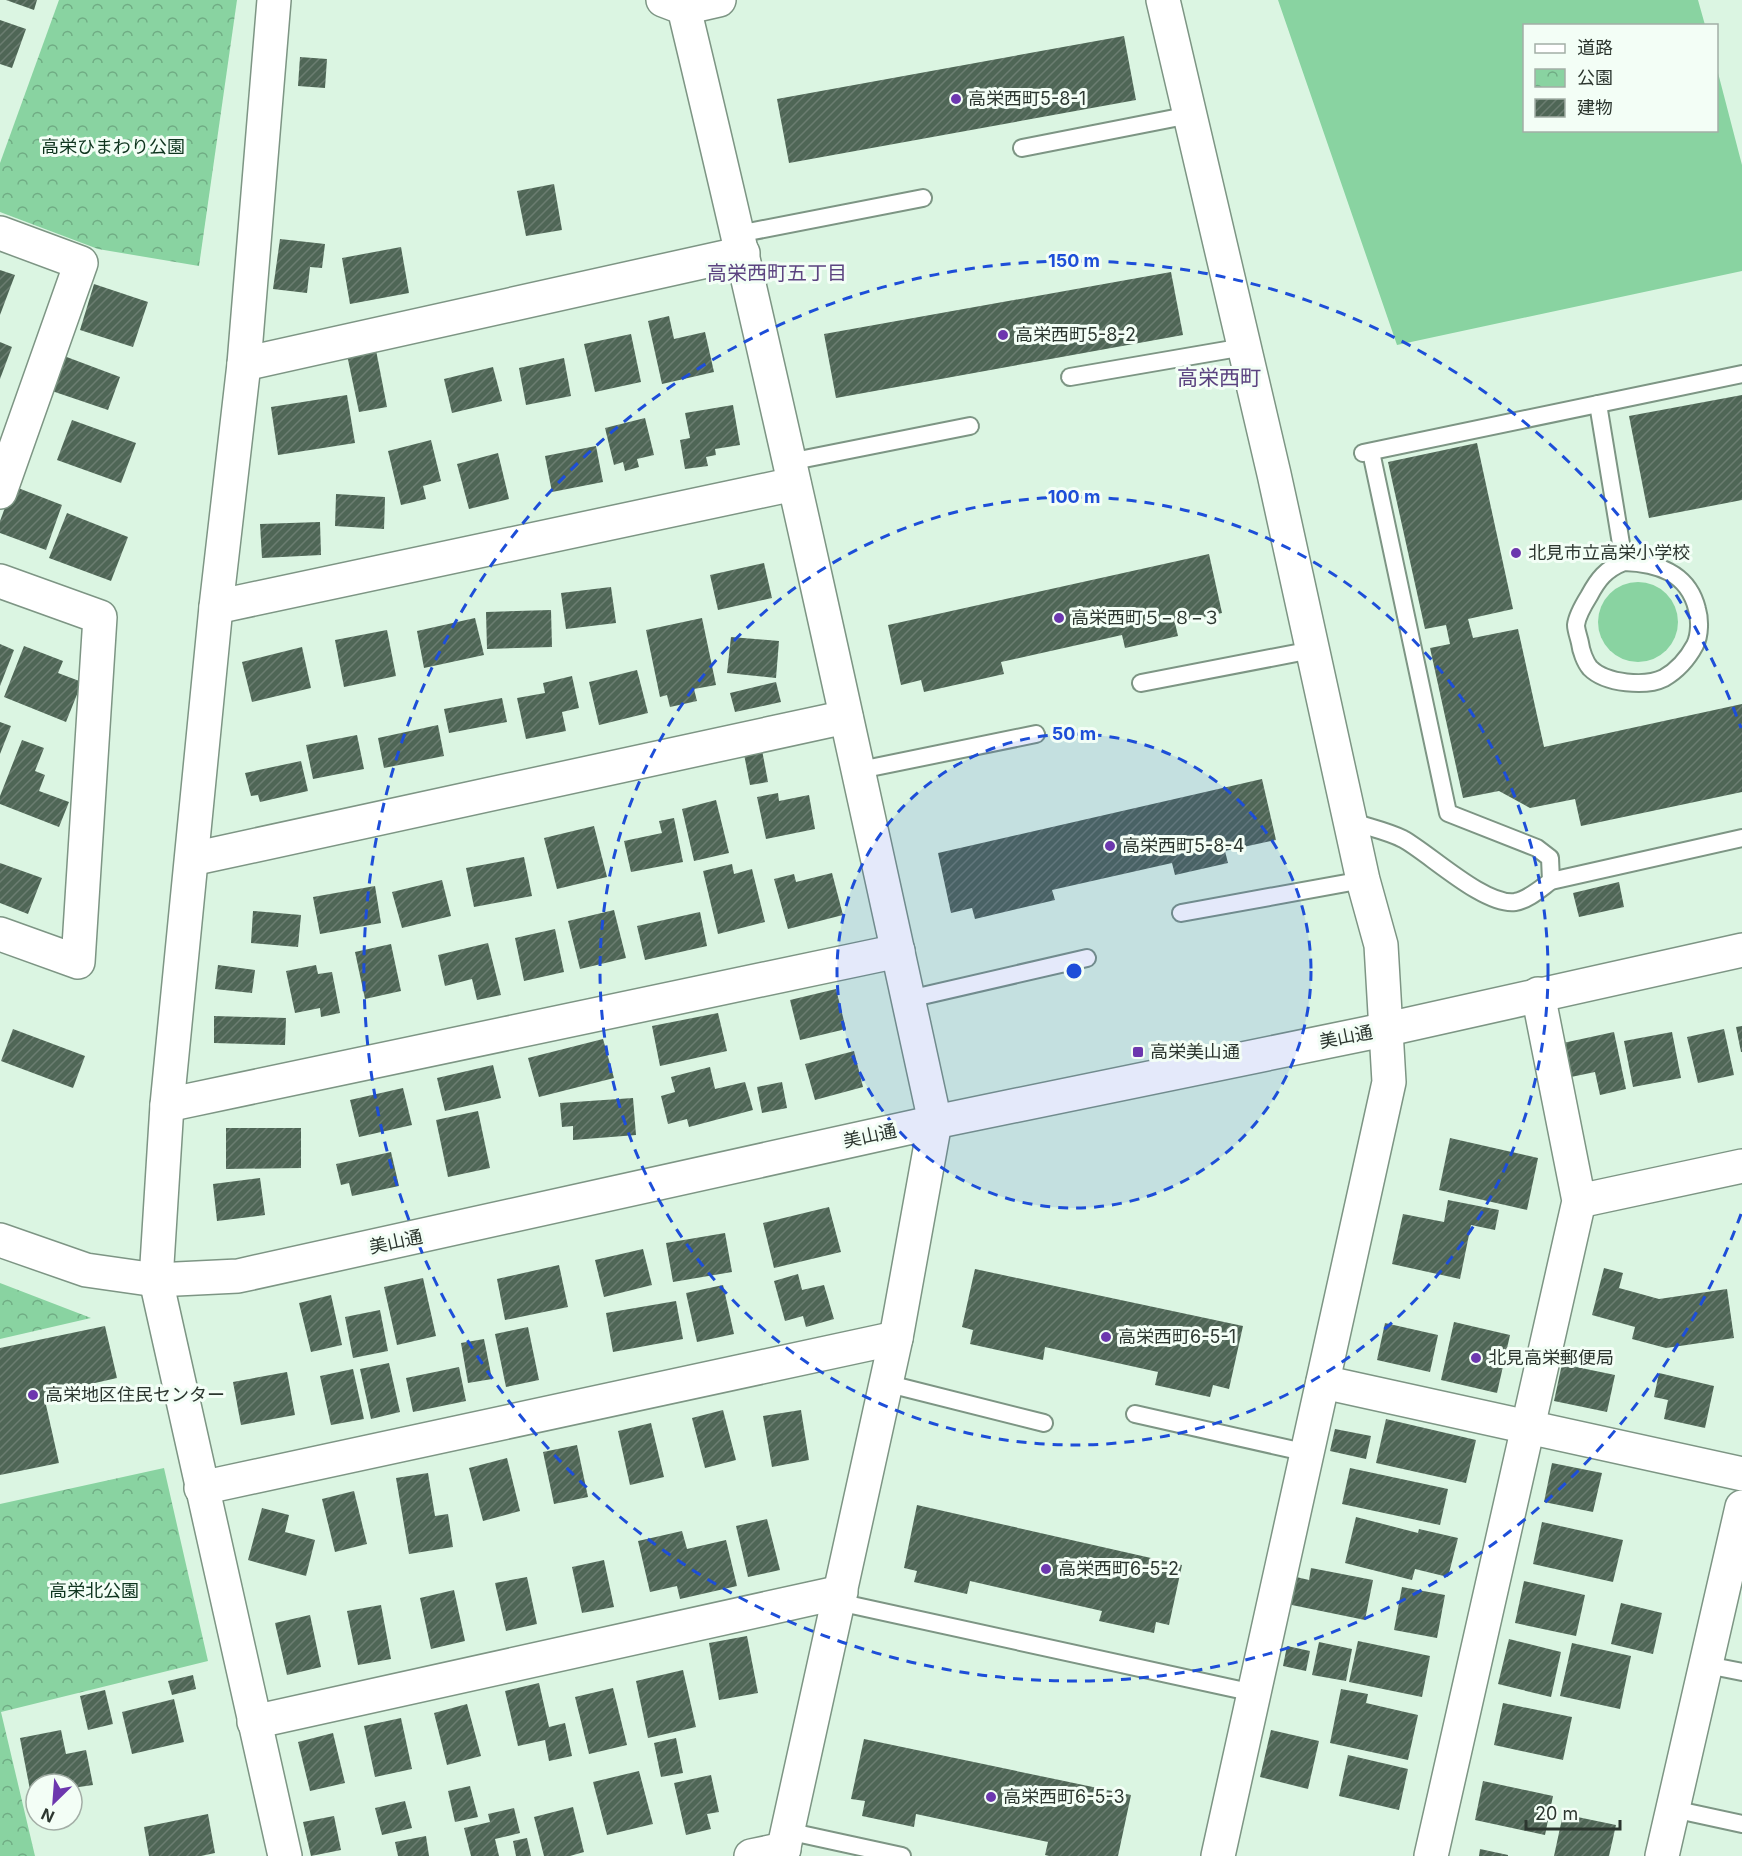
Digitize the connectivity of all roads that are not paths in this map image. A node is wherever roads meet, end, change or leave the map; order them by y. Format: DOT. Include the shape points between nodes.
graph roads {
  1 [pos="274,0"];
  2 [pos="719,0"];
  3 [pos="1163,0"];
  4 [pos="674,4"];
  5 [pos="1190,115"];
  6 [pos="1022,148"];
  7 [pos="923,198"];
  8 [pos="0,233"];
  9 [pos="741,244"];
  10 [pos="1244,347"];
  11 [pos="244,364"];
  12 [pos="1742,374"];
  13 [pos="1070,377"];
  14 [pos="1599,404"];
  15 [pos="970,426"];
  16 [pos="792,473"];
  17 [pos="0,492"];
  18 [pos="1624,562"];
  19 [pos="0,581"];
  20 [pos="216,607"];
  21 [pos="1312,650"];
  22 [pos="1141,683"];
  23 [pos="846,717"];
  24 [pos="1036,734"];
  25 [pos="860,770"];
  26 [pos="1350,821"];
  27 [pos="1742,838"];
  28 [pos="192,860"];
  29 [pos="1363,880"];
  30 [pos="1551,881"];
  31 [pos="1181,913"];
  32 [pos="0,933"];
  33 [pos="1742,950"];
  34 [pos="898,951"];
  35 [pos="1087,958"];
  36 [pos="1538,994"];
  37 [pos="909,999"];
  38 [pos="1388,1029"];
  39 [pos="167,1105"];
  40 [pos="935,1122"];
  41 [pos="1742,1166"];
  42 [pos="1579,1201"];
  43 [pos="0,1240"];
  44 [pos="156,1280"];
  45 [pos="896,1338"];
  46 [pos="1323,1382"];
  47 [pos="885,1383"];
  48 [pos="1135,1414"];
  49 [pos="1044,1424"];
  50 [pos="1529,1427"];
  51 [pos="1308,1453"];
  52 [pos="1742,1474"];
  53 [pos="201,1488"];
  54 [pos="1742,1507"];
  55 [pos="839,1597"];
  56 [pos="1707,1665"];
  57 [pos="1742,1672"];
  58 [pos="1254,1693"];
  59 [pos="254,1722"];
  60 [pos="1673,1809"];
  61 [pos="1742,1824"];
  62 [pos="784,1845"];
  63 [pos="285,1856"];
  64 [pos="751,1856"];
  65 [pos="902,1856"];
  66 [pos="1218,1856"];
  67 [pos="1431,1856"];
  68 [pos="1662,1856"];
  1 -- 11 [label="street"];
  2 -- 4 [label="street"];
  3 -- 5 [label="street"];
  4 -- 9 [label="street"];
  5 -- 6 [label="lane"];
  5 -- 10 [label="street"];
  7 -- 9 [label="lane"];
  8 -- 17 [label="street" via="81,263"];
  9 -- 11 [label="street"];
  9 -- 16 [label="street"];
  10 -- 13 [label="lane"];
  10 -- 21 [label="street"];
  11 -- 20 [label="street"];
  12 -- 14 [label="lane"];
  14 -- 18 [label="lane"];
  14 -- 30 [label="lane" via="1367,452 1448,813 1537,848 1550,858"];
  15 -- 16 [label="lane"];
  16 -- 20 [label="street"];
  16 -- 23 [label="street"];
  18 -- 18 [label="lane" via="1662,567 1682,579 1694,594 1699,616 1698,640 1687,659 1664,678 1640,683 1616,681 1591,668 1581,651 1576,626 1584,604 1610,567"];
  19 -- 32 [label="street" via="100,617 78,962"];
  20 -- 28 [label="street"];
  21 -- 22 [label="lane"];
  21 -- 26 [label="street"];
  23 -- 25 [label="street"];
  23 -- 28 [label="street"];
  24 -- 25 [label="lane"];
  25 -- 34 [label="street"];
  26 -- 29 [label="street"];
  26 -- 30 [label="lane" via="1402,839 1493,897 1514,902"];
  27 -- 30 [label="lane"];
  28 -- 39 [label="street"];
  29 -- 31 [label="lane"];
  29 -- 38 [label="street" via="1381,945"];
  33 -- 36 [label="street, 美山通"];
  34 -- 37 [label="street"];
  34 -- 39 [label="street"];
  35 -- 37 [label="lane"];
  36 -- 38 [label="street, 美山通"];
  36 -- 42 [label="street"];
  37 -- 40 [label="street"];
  38 -- 40 [label="street, 美山通"];
  38 -- 46 [label="street" via="1389,1082"];
  39 -- 44 [label="street"];
  40 -- 44 [label="street, 美山通" via="238,1276"];
  40 -- 45 [label="street"];
  41 -- 42 [label="street"];
  42 -- 50 [label="street"];
  43 -- 44 [label="street, 美山通" via="86,1270"];
  44 -- 53 [label="street"];
  45 -- 47 [label="street"];
  45 -- 53 [label="street"];
  46 -- 50 [label="street"];
  46 -- 51 [label="street"];
  47 -- 49 [label="lane"];
  47 -- 55 [label="street"];
  48 -- 51 [label="lane"];
  50 -- 52 [label="street"];
  50 -- 67 [label="street"];
  51 -- 58 [label="street"];
  53 -- 59 [label="street"];
  54 -- 56 [label="street"];
  55 -- 58 [label="lane"];
  55 -- 59 [label="street"];
  55 -- 62 [label="street"];
  56 -- 57 [label="lane"];
  56 -- 60 [label="street"];
  58 -- 66 [label="street"];
  59 -- 63 [label="street"];
  60 -- 61 [label="lane"];
  60 -- 68 [label="street"];
  62 -- 64 [label="street"];
  62 -- 65 [label="lane"];
}
